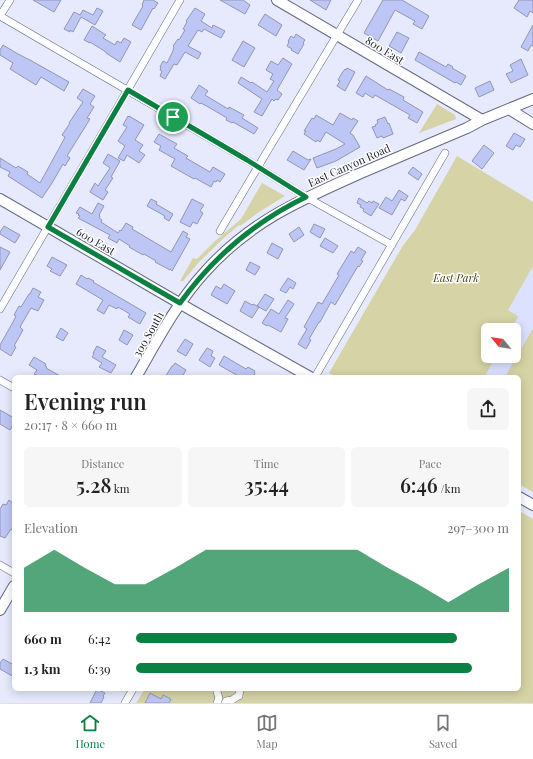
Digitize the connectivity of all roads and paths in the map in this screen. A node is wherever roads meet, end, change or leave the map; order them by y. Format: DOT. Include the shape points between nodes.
graph roads {
  1 [pos="10,0"];
  2 [pos="180,0"];
  3 [pos="277,0"];
  4 [pos="358,0"];
  5 [pos="0,16"];
  6 [pos="338,35"];
  7 [pos="128,90"];
  8 [pos="533,99"];
  9 [pos="510,109"];
  10 [pos="482,120"];
  11 [pos="533,124"];
  12 [pos="445,153"];
  13 [pos="258,167"];
  14 [pos="306,197"];
  15 [pos="0,199"];
  16 [pos="48,227"];
  17 [pos="220,232"];
  18 [pos="392,245"];
  19 [pos="180,303"];
  20 [pos="0,309"];
  21 [pos="137,375"];
  22 [pos="306,375"];
  23 [pos="316,375"];
  24 [pos="0,380"];
  25 [pos="12,387"];
  26 [pos="521,498"];
  27 [pos="533,505"];
  28 [pos="0,565"];
  29 [pos="12,572"];
  30 [pos="12,589"];
  31 [pos="0,610"];
  32 [pos="132,691"];
  33 [pos="217,691"];
  34 [pos="240,691"];
  35 [pos="125,703"];
  36 [pos="217,703"];
  37 [pos="225,703"];
  1 -- 5 [label="street"];
  2 -- 7 [label="street"];
  3 -- 6 [label="street, 800 East"];
  4 -- 6 [label="street"];
  5 -- 7 [label="street"];
  6 -- 10 [label="street, 800 East"];
  6 -- 13 [label="street"];
  7 -- 13 [label="street"];
  7 -- 16 [label="street"];
  8 -- 9 [label="street, East Canyon Road"];
  9 -- 10 [label="street, East Canyon Road"];
  9 -- 11 [label="street"];
  10 -- 14 [label="street, East Canyon Road"];
  12 -- 18 [label="street"];
  13 -- 14 [label="street"];
  13 -- 17 [label="street"];
  14 -- 18 [label="street"];
  14 -- 19 [label="street, East Canyon Road" via="272,216 236,241 204,273"];
  15 -- 16 [label="street, 600 East"];
  16 -- 19 [label="street, 600 East"];
  16 -- 20 [label="street"];
  18 -- 23 [label="street"];
  19 -- 21 [label="street, 300 South"];
  19 -- 22 [label="street, 600 East"];
  24 -- 25 [label="street"];
  26 -- 27 [label="street"];
  28 -- 29 [label="street"];
  30 -- 31 [label="street"];
  32 -- 35 [label="street"];
  33 -- 36 [label="street" via="220,698"];
  34 -- 37 [label="street" via="239,696"];
}
